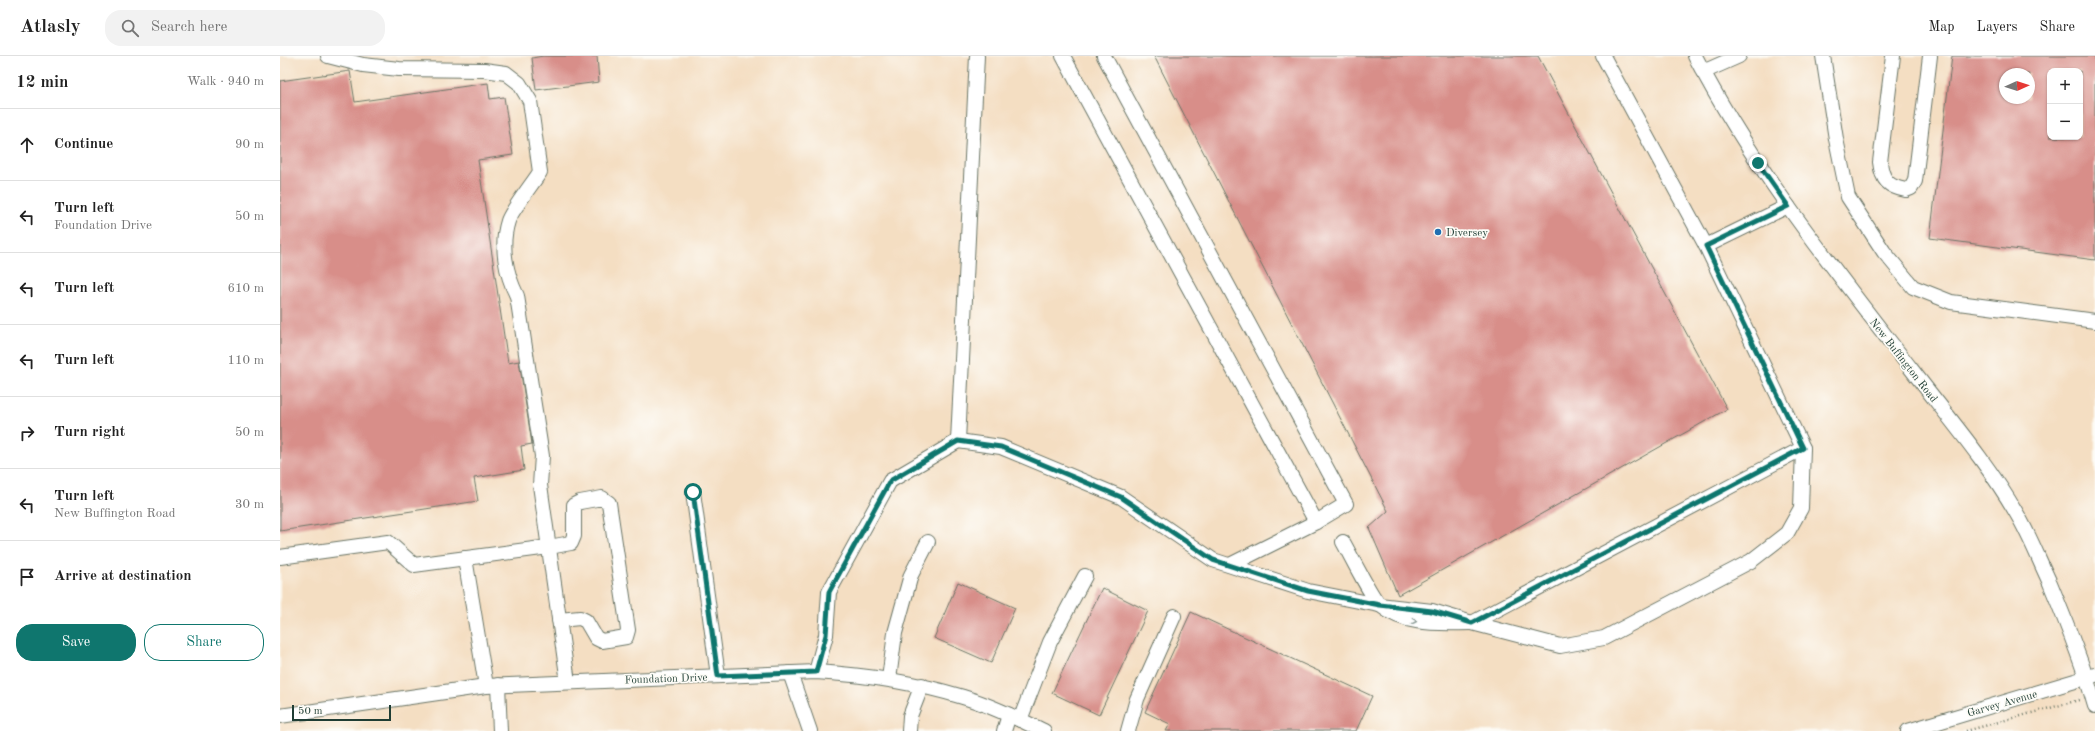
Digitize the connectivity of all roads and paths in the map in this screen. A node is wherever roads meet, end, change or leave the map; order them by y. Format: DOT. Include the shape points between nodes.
graph roads {
  1 [pos="328,56"];
  2 [pos="977,56"];
  3 [pos="1063,56"];
  4 [pos="1104,56"];
  5 [pos="1603,56"];
  6 [pos="1695,56"];
  7 [pos="1739,56"];
  8 [pos="1823,56"];
  9 [pos="1893,56"];
  10 [pos="1930,56"];
  11 [pos="1703,72"];
  12 [pos="1788,206"];
  13 [pos="1706,246"];
  14 [pos="2095,321"];
  15 [pos="958,441"];
  16 [pos="1803,448"];
  17 [pos="693,492"];
  18 [pos="1316,522"];
  19 [pos="928,542"];
  20 [pos="1343,542"];
  21 [pos="549,547"];
  22 [pos="280,557"];
  23 [pos="465,558"];
  24 [pos="1230,565"];
  25 [pos="1084,576"];
  26 [pos="1380,605"];
  27 [pos="1174,616"];
  28 [pos="559,620"];
  29 [pos="1472,623"];
  30 [pos="816,672"];
  31 [pos="790,673"];
  32 [pos="718,676"];
  33 [pos="2091,676"];
  34 [pos="889,679"];
  35 [pos="568,682"];
  36 [pos="492,685"];
  37 [pos="922,685"];
  38 [pos="2094,701"];
  39 [pos="280,716"];
  40 [pos="1014,717"];
  41 [pos="500,731"];
  42 [pos="810,731"];
  43 [pos="909,731"];
  44 [pos="1004,731"];
  45 [pos="1044,731"];
  46 [pos="1128,731"];
  47 [pos="1908,731"];
  48 [pos="1966,731"];
  1 -- 21 [label="street" via="363,65 399,69 484,70 506,73 519,83 530,101 540,172 508,221 504,249 508,279 517,296 542,456 540,485"];
  2 -- 15 [label="street"];
  3 -- 18 [label="street"];
  4 -- 18 [label="street" via="1346,504"];
  5 -- 13 [label="street"];
  6 -- 11 [label="street, New Buffington Road"];
  7 -- 11 [label="street"];
  8 -- 14 [label="street" via="1848,197 1884,252 1913,287 1951,302"];
  9 -- 10 [label="street" via="1880,162 1881,175 1890,185 1906,190 1911,188 1915,181"];
  11 -- 12 [label="street, New Buffington Road" via="1758,163"];
  12 -- 13 [label="street"];
  12 -- 33 [label="street, New Buffington Road" via="1806,233 1979,456 2015,511 2029,536"];
  13 -- 16 [label="street"];
  15 -- 24 [label="street" via="1001,447 1121,497 1213,560"];
  15 -- 30 [label="street" via="890,481 829,592 826,635"];
  16 -- 29 [label="street"];
  16 -- 29 [label="street" via="1801,508 1787,533 1751,561 1604,638 1560,646"];
  17 -- 32 [label="street"];
  18 -- 24 [label="street"];
  19 -- 34 [label="street" via="911,575 895,633"];
  20 -- 26 [label="street"];
  21 -- 23 [label="street"];
  21 -- 28 [label="street"];
  21 -- 28 [label="street" via="570,543 574,536 574,505 602,498 609,503 628,630 626,637 602,641 596,638 586,621 580,618"];
  22 -- 23 [label="street" via="388,542 414,565"];
  23 -- 36 [label="street"];
  24 -- 26 [label="street" via="1308,591"];
  25 -- 40 [label="street"];
  26 -- 29 [label="street" via="1432,611"];
  27 -- 46 [label="street" via="1137,699"];
  28 -- 35 [label="street"];
  30 -- 31 [label="street, Foundation Drive"];
  30 -- 34 [label="street, Foundation Drive"];
  31 -- 32 [label="street, Foundation Drive"];
  31 -- 42 [label="street"];
  32 -- 35 [label="street, Foundation Drive"];
  33 -- 38 [label="street, New Buffington Road"];
  33 -- 47 [label="street, Garvey Avenue"];
  34 -- 37 [label="street, Foundation Drive"];
  35 -- 36 [label="street, Foundation Drive"];
  36 -- 39 [label="street, Foundation Drive"];
  36 -- 41 [label="street"];
  37 -- 40 [label="street, Foundation Drive" via="964,697"];
  37 -- 43 [label="street" via="910,716"];
  38 -- 48 [label="path"];
  40 -- 44 [label="street"];
  40 -- 45 [label="street, Foundation Drive"];
}
